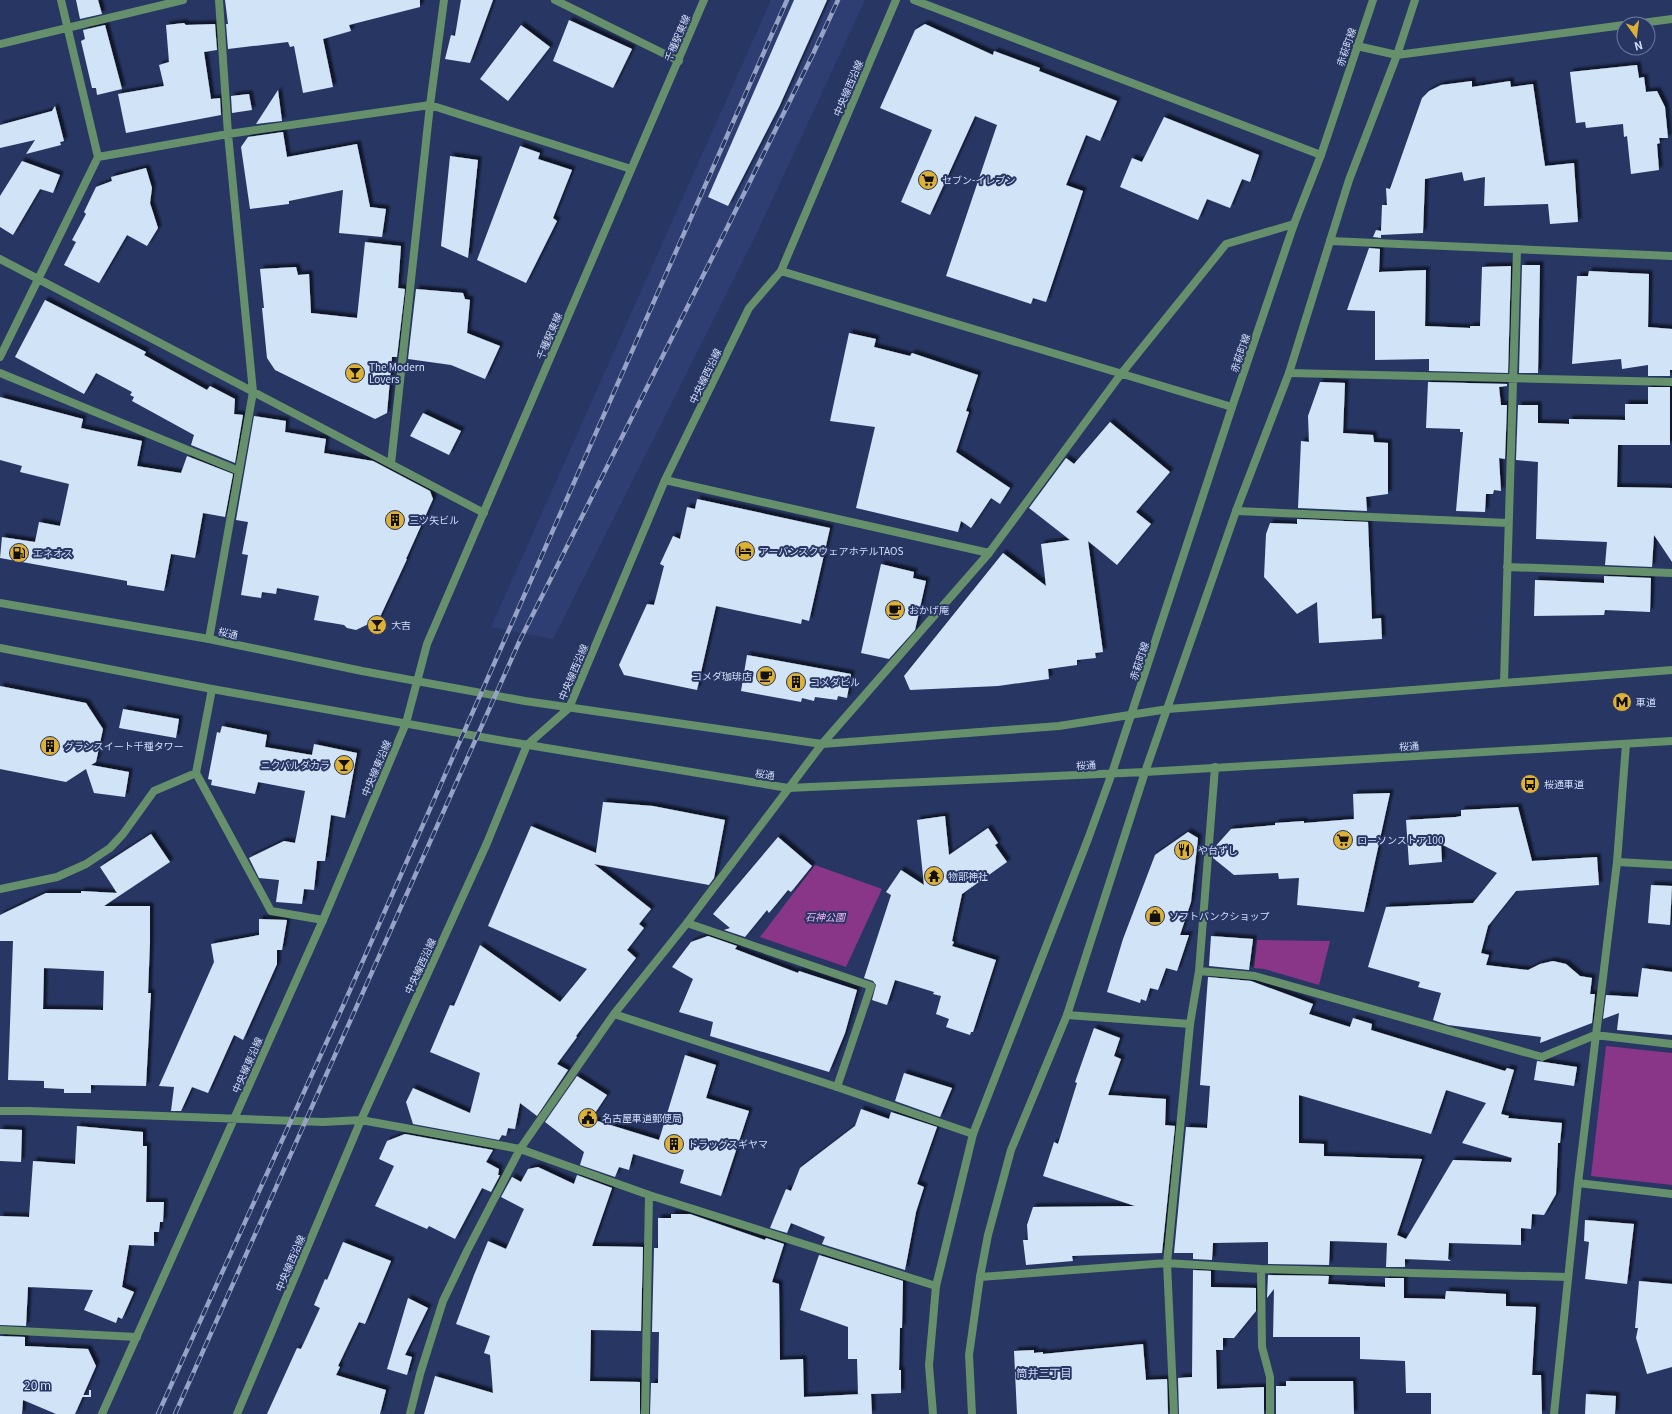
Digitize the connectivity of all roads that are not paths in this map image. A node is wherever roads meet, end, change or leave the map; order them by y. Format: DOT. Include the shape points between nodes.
graph roads {
  1 [pos="60,0"];
  2 [pos="183,0"];
  3 [pos="219,0"];
  4 [pos="444,0"];
  5 [pos="555,0"];
  6 [pos="704,0"];
  7 [pos="896,0"];
  8 [pos="914,0"];
  9 [pos="1373,0"];
  10 [pos="1415,0"];
  11 [pos="1672,19"];
  12 [pos="1656,21"];
  13 [pos="1616,26"];
  14 [pos="68,27"];
  15 [pos="0,44"];
  16 [pos="1357,46"];
  17 [pos="1397,55"];
  18 [pos="679,61"];
  19 [pos="430,105"];
  20 [pos="228,134"];
  21 [pos="1321,155"];
  22 [pos="98,157"];
  23 [pos="631,169"];
  24 [pos="1294,224"];
  25 [pos="1330,241"];
  26 [pos="1517,249"];
  27 [pos="1672,256"];
  28 [pos="0,259"];
  29 [pos="781,271"];
  30 [pos="38,279"];
  31 [pos="0,357"];
  32 [pos="0,373"];
  33 [pos="1289,373"];
  34 [pos="1121,374"];
  35 [pos="1514,378"];
  36 [pos="1672,382"];
  37 [pos="253,392"];
  38 [pos="1232,407"];
  39 [pos="391,464"];
  40 [pos="239,471"];
  41 [pos="665,480"];
  42 [pos="1236,511"];
  43 [pos="484,513"];
  44 [pos="1508,523"];
  45 [pos="989,553"];
  46 [pos="1507,567"];
  47 [pos="1672,573"];
  48 [pos="0,603"];
  49 [pos="209,639"];
  50 [pos="0,648"];
  51 [pos="1672,670"];
  52 [pos="417,681"];
  53 [pos="1504,682"];
  54 [pos="212,689"];
  55 [pos="569,708"];
  56 [pos="1168,709"];
  57 [pos="1132,715"];
  58 [pos="406,723"];
  59 [pos="1672,741"];
  60 [pos="822,744"];
  61 [pos="1626,744"];
  62 [pos="527,745"];
  63 [pos="1215,767"];
  64 [pos="1145,772"];
  65 [pos="196,773"];
  66 [pos="1112,773"];
  67 [pos="788,788"];
  68 [pos="1617,862"];
  69 [pos="1672,865"];
  70 [pos="0,889"];
  71 [pos="323,920"];
  72 [pos="688,924"];
  73 [pos="1199,972"];
  74 [pos="614,1014"];
  75 [pos="1067,1015"];
  76 [pos="1190,1024"];
  77 [pos="1595,1035"];
  78 [pos="1672,1044"];
  79 [pos="837,1087"];
  80 [pos="0,1111"];
  81 [pos="234,1118"];
  82 [pos="361,1120"];
  83 [pos="973,1134"];
  84 [pos="520,1149"];
  85 [pos="1578,1183"];
  86 [pos="1672,1194"];
  87 [pos="649,1195"];
  88 [pos="1167,1264"];
  89 [pos="1261,1269"];
  90 [pos="980,1277"];
  91 [pos="1568,1277"];
  92 [pos="936,1286"];
  93 [pos="0,1330"];
  94 [pos="137,1337"];
  95 [pos="102,1414"];
  96 [pos="237,1414"];
  97 [pos="410,1414"];
  98 [pos="645,1414"];
  99 [pos="933,1414"];
  100 [pos="972,1414"];
  101 [pos="1174,1414"];
  102 [pos="1270,1414"];
  103 [pos="1554,1414"];
  1 -- 14 [label="street"];
  2 -- 14 [label="street"];
  3 -- 20 [label="street"];
  4 -- 19 [label="street"];
  5 -- 18 [label="street"];
  6 -- 18 [label="street, 千種駅東線"];
  7 -- 29 [label="street, 中央線西沿線"];
  8 -- 21 [label="street"];
  9 -- 16 [label="street, 赤萩町線"];
  10 -- 17 [label="street"];
  11 -- 12 [label="street"];
  13 -- 17 [label="street"];
  14 -- 15 [label="street"];
  14 -- 22 [label="street"];
  16 -- 17 [label="street"];
  16 -- 21 [label="street, 赤萩町線"];
  17 -- 25 [label="street" via="1349,180"];
  18 -- 23 [label="street, 千種駅東線"];
  19 -- 20 [label="street"];
  19 -- 23 [label="street"];
  19 -- 39 [label="street"];
  20 -- 22 [label="street"];
  20 -- 37 [label="street"];
  21 -- 24 [label="street, 赤萩町線"];
  22 -- 30 [label="street"];
  23 -- 43 [label="street, 千種駅東線"];
  24 -- 34 [label="street" via="1226,244"];
  24 -- 38 [label="street, 赤萩町線"];
  25 -- 26 [label="street"];
  25 -- 33 [label="street"];
  26 -- 27 [label="street"];
  26 -- 35 [label="street"];
  28 -- 30 [label="street"];
  29 -- 34 [label="street"];
  29 -- 41 [label="street, 中央線西沿線" via="749,308"];
  30 -- 31 [label="street"];
  30 -- 37 [label="street"];
  32 -- 40 [label="street"];
  33 -- 35 [label="street"];
  33 -- 42 [label="street"];
  34 -- 38 [label="street"];
  34 -- 45 [label="street"];
  35 -- 36 [label="street"];
  35 -- 44 [label="street"];
  37 -- 39 [label="street"];
  37 -- 40 [label="street"];
  38 -- 57 [label="street, 赤萩町線"];
  39 -- 43 [label="street"];
  40 -- 49 [label="street"];
  41 -- 45 [label="street"];
  41 -- 55 [label="street, 中央線西沿線"];
  42 -- 44 [label="street"];
  42 -- 56 [label="street"];
  43 -- 52 [label="street, 千種駅東線" via="427,644"];
  44 -- 46 [label="street"];
  45 -- 60 [label="street"];
  46 -- 47 [label="street"];
  46 -- 53 [label="street"];
  48 -- 49 [label="street, 桜通"];
  49 -- 52 [label="street, 桜通"];
  50 -- 54 [label="street"];
  51 -- 53 [label="street"];
  52 -- 55 [label="street, 桜通"];
  52 -- 58 [label="street, 中央線東沿線"];
  53 -- 56 [label="street"];
  54 -- 58 [label="street"];
  54 -- 65 [label="street"];
  55 -- 60 [label="street"];
  55 -- 62 [label="street, 中央線西沿線"];
  56 -- 57 [label="street"];
  56 -- 64 [label="street"];
  57 -- 60 [label="street" via="1059,726"];
  57 -- 66 [label="street, 赤萩町線"];
  58 -- 62 [label="street, 桜通"];
  58 -- 71 [label="street, 中央線東沿線"];
  59 -- 61 [label="street, 桜通"];
  60 -- 67 [label="street"];
  61 -- 63 [label="street, 桜通"];
  61 -- 68 [label="street"];
  62 -- 67 [label="street, 桜通"];
  62 -- 82 [label="street, 中央線西沿線" via="487,843"];
  63 -- 64 [label="street, 桜通"];
  63 -- 73 [label="street"];
  64 -- 66 [label="street, 桜通"];
  64 -- 75 [label="street"];
  65 -- 70 [label="street" via="154,791 110,848 86,864 57,877"];
  65 -- 71 [label="street" via="271,911"];
  66 -- 67 [label="street, 桜通"];
  66 -- 83 [label="street, 赤萩町線"];
  67 -- 72 [label="street"];
  68 -- 69 [label="street"];
  68 -- 77 [label="street"];
  71 -- 81 [label="street, 中央線東沿線"];
  72 -- 74 [label="street"];
  72 -- 79 [label="street" via="871,986"];
  73 -- 76 [label="street"];
  73 -- 77 [label="street" via="1255,976 1542,1057"];
  74 -- 79 [label="street"];
  74 -- 84 [label="street"];
  75 -- 76 [label="street"];
  75 -- 90 [label="street" via="1011,1150 988,1235"];
  76 -- 88 [label="street"];
  77 -- 78 [label="street"];
  77 -- 85 [label="street"];
  79 -- 83 [label="street"];
  80 -- 81 [label="street"];
  81 -- 82 [label="street" via="323,1122"];
  81 -- 94 [label="street, 中央線東沿線"];
  82 -- 84 [label="street"];
  82 -- 96 [label="street, 中央線西沿線"];
  83 -- 92 [label="street, 赤萩町線"];
  84 -- 87 [label="street"];
  84 -- 97 [label="street" via="443,1301"];
  85 -- 86 [label="street"];
  85 -- 91 [label="street"];
  87 -- 92 [label="street"];
  87 -- 98 [label="street"];
  88 -- 89 [label="street"];
  88 -- 90 [label="street"];
  88 -- 101 [label="street"];
  89 -- 91 [label="street"];
  89 -- 102 [label="street" via="1262,1347 1270,1377"];
  90 -- 100 [label="street" via="970,1355"];
  91 -- 103 [label="street"];
  92 -- 99 [label="street, 赤萩町線" via="929,1365"];
  93 -- 94 [label="street"];
  94 -- 95 [label="street, 中央線東沿線"];
}
